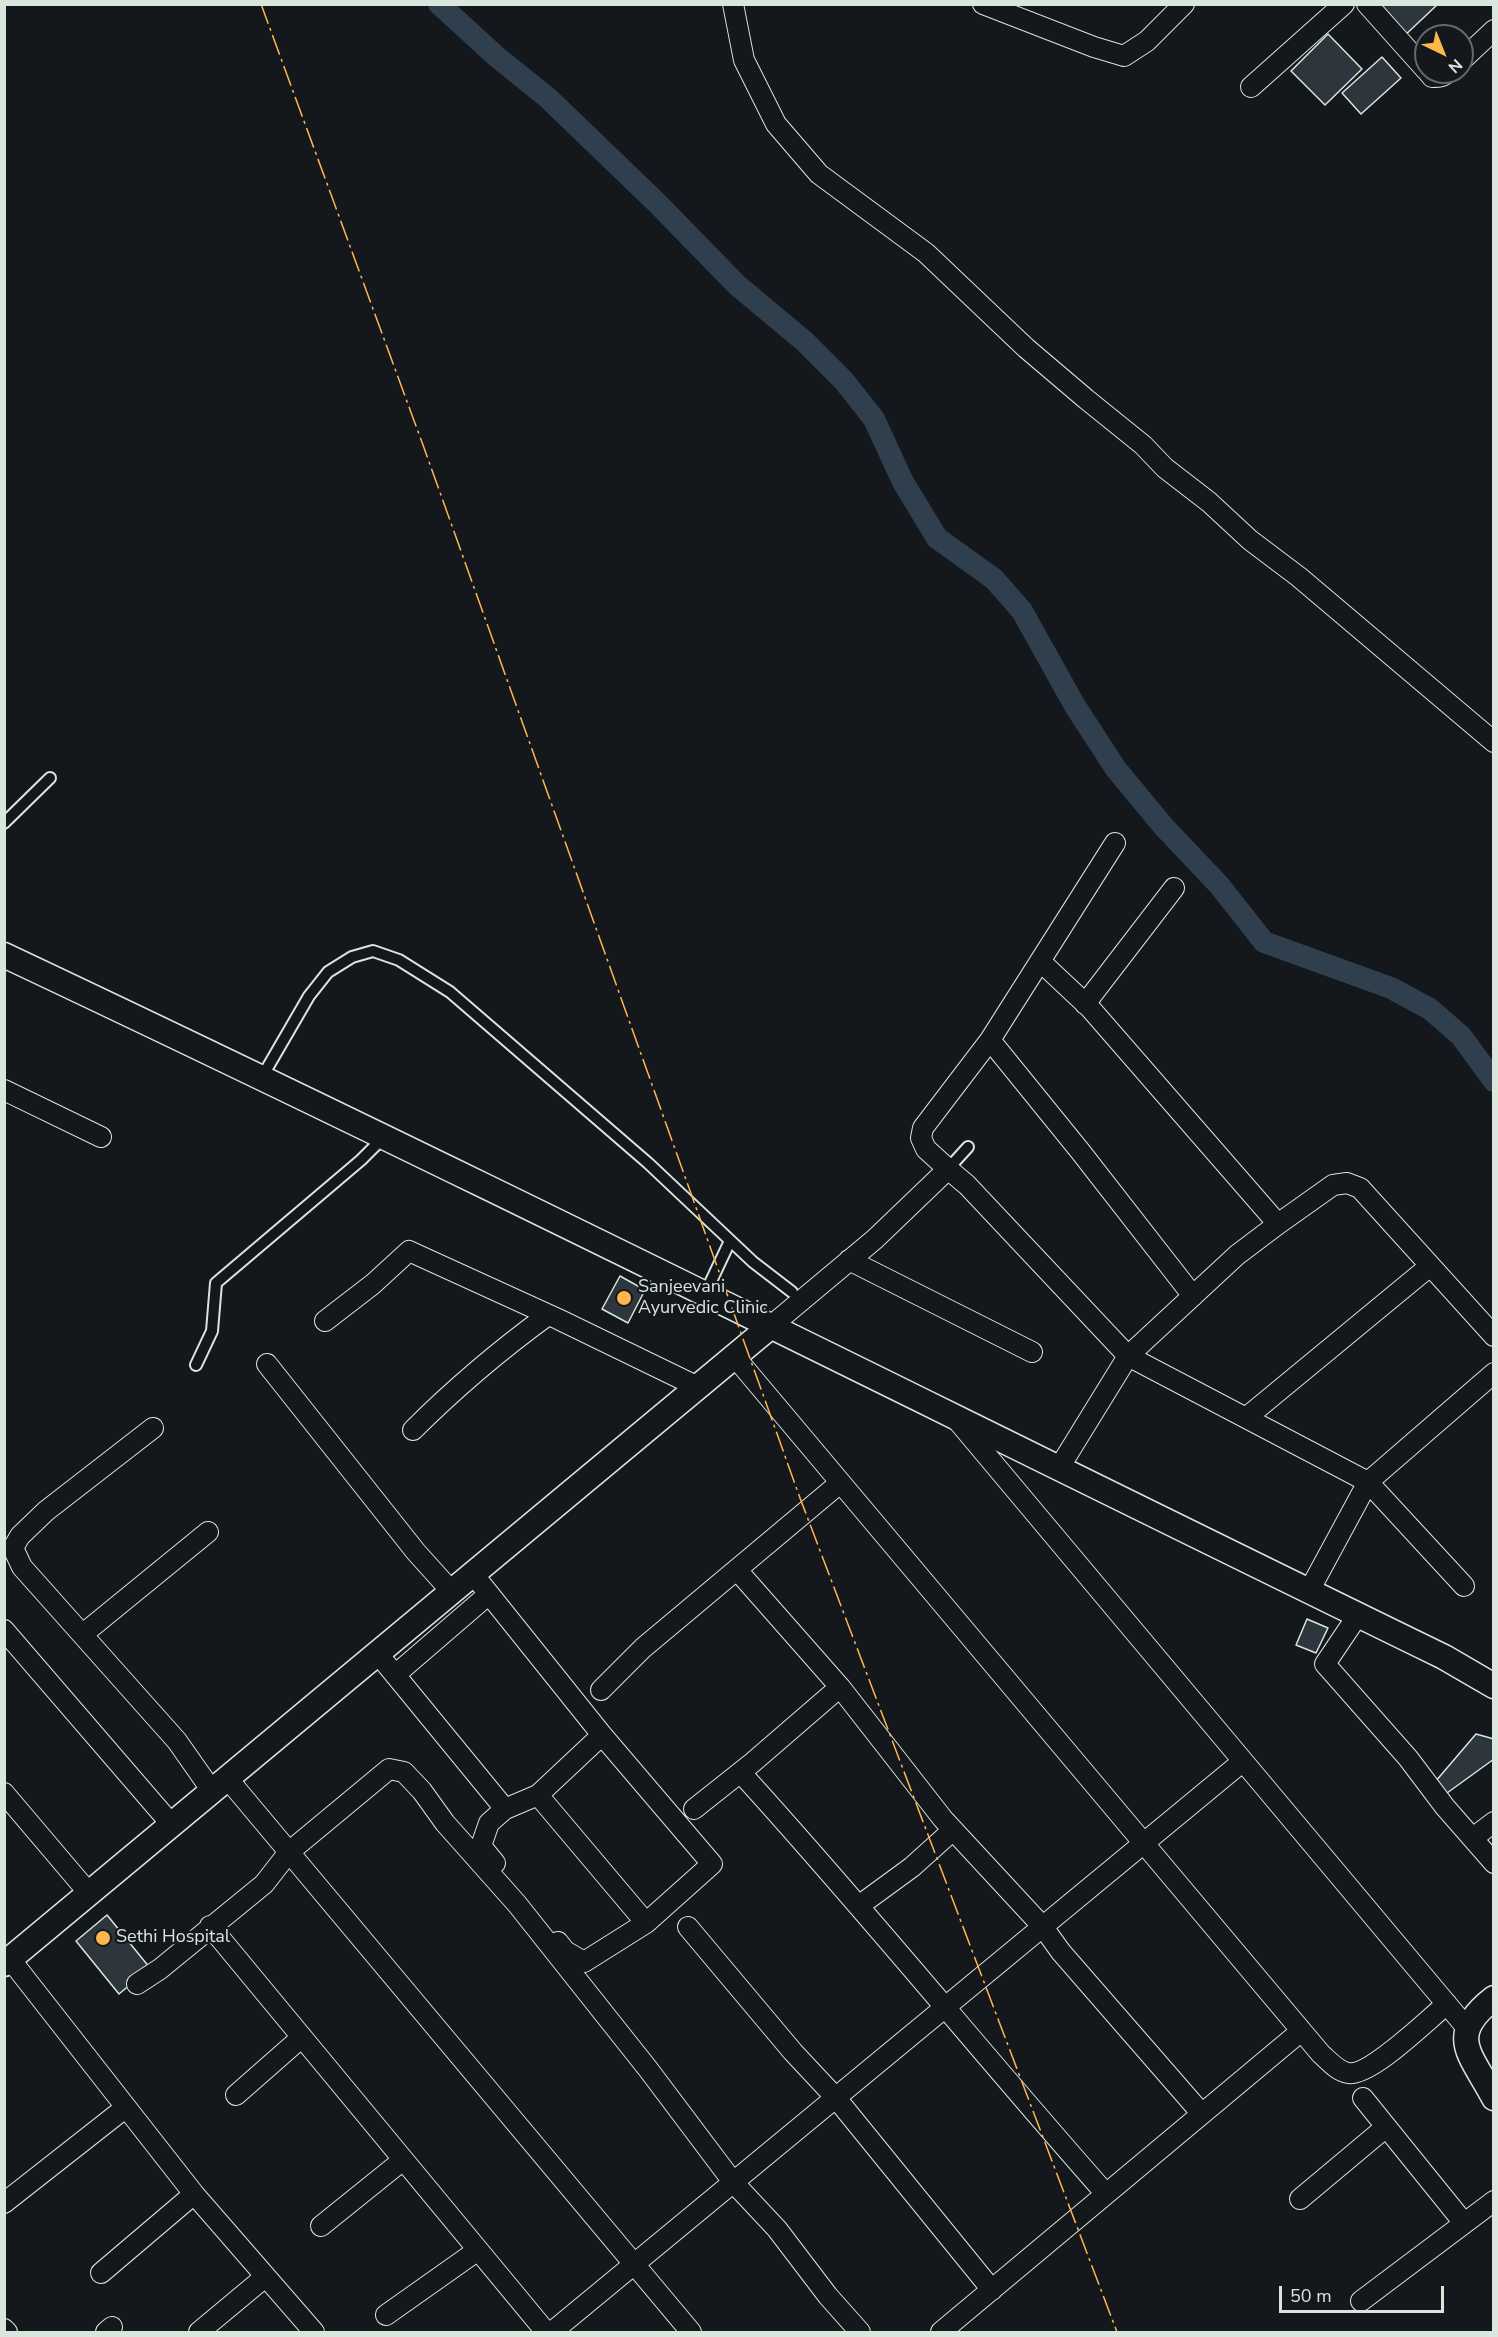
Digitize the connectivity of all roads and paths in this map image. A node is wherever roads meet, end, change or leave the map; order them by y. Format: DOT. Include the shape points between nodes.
graph roads {
  1 [pos="733,4"];
  2 [pos="983,4"];
  3 [pos="1184,4"];
  4 [pos="1344,4"];
  5 [pos="1368,4"];
  6 [pos="1494,30"];
  7 [pos="1474,49"];
  8 [pos="1414,56"];
  9 [pos="1251,87"];
  10 [pos="1494,742"];
  11 [pos="50,778"];
  12 [pos="4,823"];
  13 [pos="1115,843"];
  14 [pos="1174,888"];
  15 [pos="4,955"];
  16 [pos="1041,962"];
  17 [pos="1085,1004"];
  18 [pos="990,1040"];
  19 [pos="262,1077"];
  20 [pos="4,1090"];
  21 [pos="101,1137"];
  22 [pos="384,1137"];
  23 [pos="968,1148"];
  24 [pos="948,1169"];
  25 [pos="1278,1224"];
  26 [pos="730,1241"];
  27 [pos="849,1260"];
  28 [pos="1430,1266"];
  29 [pos="792,1292"];
  30 [pos="705,1294"];
  31 [pos="1193,1296"];
  32 [pos="548,1314"];
  33 [pos="325,1322"];
  34 [pos="771,1326"];
  35 [pos="1494,1336"];
  36 [pos="1032,1352"];
  37 [pos="1128,1356"];
  38 [pos="735,1357"];
  39 [pos="267,1364"];
  40 [pos="195,1365"];
  41 [pos="1494,1373"];
  42 [pos="698,1387"];
  43 [pos="953,1416"];
  44 [pos="1247,1417"];
  45 [pos="153,1428"];
  46 [pos="413,1430"];
  47 [pos="1059,1468"];
  48 [pos="1368,1482"];
  49 [pos="840,1483"];
  50 [pos="208,1532"];
  51 [pos="737,1570"];
  52 [pos="473,1574"];
  53 [pos="1464,1586"];
  54 [pos="1309,1591"];
  55 [pos="452,1592"];
  56 [pos="491,1596"];
  57 [pos="1358,1615"];
  58 [pos="4,1630"];
  59 [pos="83,1634"];
  60 [pos="378,1654"];
  61 [pos="397,1677"];
  62 [pos="1494,1686"];
  63 [pos="840,1687"];
  64 [pos="601,1690"];
  65 [pos="602,1735"];
  66 [pos="1242,1762"];
  67 [pos="741,1773"];
  68 [pos="220,1785"];
  69 [pos="4,1793"];
  70 [pos="538,1795"];
  71 [pos="505,1809"];
  72 [pos="694,1809"];
  73 [pos="1494,1822"];
  74 [pos="172,1825"];
  75 [pos="953,1830"];
  76 [pos="1473,1838"];
  77 [pos="1143,1844"];
  78 [pos="289,1852"];
  79 [pos="1494,1863"];
  80 [pos="88,1892"];
  81 [pos="860,1905"];
  82 [pos="646,1923"];
  83 [pos="210,1926"];
  84 [pos="1042,1927"];
  85 [pos="688,1928"];
  86 [pos="7,1961"];
  87 [pos="137,1984"];
  88 [pos="1494,1998"];
  89 [pos="1447,2004"];
  90 [pos="944,2008"];
  91 [pos="1466,2027"];
  92 [pos="1300,2032"];
  93 [pos="302,2037"];
  94 [pos="236,2095"];
  95 [pos="836,2098"];
  96 [pos="1363,2098"];
  97 [pos="1494,2098"];
  98 [pos="125,2108"];
  99 [pos="1202,2114"];
  100 [pos="1386,2127"];
  101 [pos="403,2160"];
  102 [pos="734,2182"];
  103 [pos="194,2194"];
  104 [pos="1106,2194"];
  105 [pos="1300,2199"];
  106 [pos="1494,2201"];
  107 [pos="4,2203"];
  108 [pos="1464,2223"];
  109 [pos="321,2226"];
  110 [pos="478,2250"];
  111 [pos="634,2265"];
  112 [pos="101,2273"];
  113 [pos="265,2277"];
  114 [pos="992,2290"];
  115 [pos="1361,2301"];
  116 [pos="386,2315"];
  117 [pos="199,2332"];
  118 [pos="314,2332"];
  119 [pos="546,2332"];
  120 [pos="552,2332"];
  121 [pos="691,2332"];
  122 [pos="860,2332"];
  123 [pos="940,2332"];
  1 -- 10 [label="street" via="744,60 776,124 819,174 926,253 1026,348 1143,445 1165,468"];
  2 -- 3 [label="street" via="1124,56 1147,41"];
  4 -- 9 [label="street"];
  5 -- 8 [label="street"];
  6 -- 7 [label="street"];
  11 -- 12 [label="lane"];
  13 -- 16 [label="street"];
  14 -- 17 [label="street"];
  15 -- 19 [label="street"];
  16 -- 17 [label="street"];
  16 -- 18 [label="street"];
  17 -- 25 [label="street"];
  18 -- 24 [label="street" via="923,1128 921,1138 926,1149"];
  18 -- 31 [label="street"];
  19 -- 22 [label="street"];
  19 -- 26 [label="lane" via="309,996 328,972 352,957 373,951 399,960 450,992 648,1163"];
  20 -- 21 [label="street"];
  22 -- 30 [label="street"];
  22 -- 40 [label="lane" via="216,1283 212,1330"];
  23 -- 24 [label="lane"];
  24 -- 27 [label="street"];
  24 -- 37 [label="street"];
  25 -- 28 [label="street" via="1333,1185 1347,1183 1360,1188"];
  25 -- 31 [label="street"];
  26 -- 29 [label="lane"];
  26 -- 30 [label="lane"];
  27 -- 34 [label="street"];
  27 -- 36 [label="street"];
  28 -- 35 [label="street"];
  28 -- 44 [label="street"];
  30 -- 34 [label="street"];
  31 -- 37 [label="street"];
  32 -- 33 [label="street" via="408,1251"];
  32 -- 42 [label="street"];
  32 -- 46 [label="street" via="504,1347"];
  34 -- 38 [label="street"];
  34 -- 43 [label="street"];
  37 -- 44 [label="street"];
  37 -- 47 [label="street"];
  38 -- 42 [label="street"];
  38 -- 49 [label="street"];
  39 -- 55 [label="street"];
  41 -- 48 [label="street"];
  42 -- 52 [label="street"];
  43 -- 47 [label="street"];
  43 -- 66 [label="street"];
  44 -- 48 [label="street"];
  45 -- 59 [label="street" via="46,1511 13,1548 22,1567"];
  47 -- 54 [label="street"];
  48 -- 53 [label="street"];
  48 -- 54 [label="street"];
  49 -- 51 [label="street"];
  49 -- 77 [label="street"];
  50 -- 59 [label="street"];
  51 -- 63 [label="street"];
  51 -- 64 [label="street" via="643,1648"];
  52 -- 55 [label="street"];
  52 -- 56 [label="street"];
  54 -- 57 [label="street"];
  55 -- 60 [label="street"];
  56 -- 61 [label="street"];
  56 -- 65 [label="street"];
  57 -- 62 [label="street"];
  57 -- 76 [label="street" via="1325,1664"];
  58 -- 74 [label="street"];
  59 -- 68 [label="street"];
  60 -- 61 [label="street"];
  60 -- 68 [label="street"];
  61 -- 71 [label="street"];
  63 -- 67 [label="street"];
  63 -- 75 [label="street"];
  65 -- 70 [label="street"];
  65 -- 82 [label="street" via="712,1864"];
  66 -- 77 [label="street"];
  66 -- 89 [label="street"];
  67 -- 72 [label="street"];
  67 -- 81 [label="street"];
  68 -- 74 [label="street"];
  68 -- 78 [label="street"];
  69 -- 80 [label="street"];
  70 -- 71 [label="street"];
  70 -- 82 [label="street"];
  71 -- 82 [label="street" via="489,1823 481,1846 565,1951 584,1962"];
  73 -- 76 [label="street"];
  74 -- 80 [label="street"];
  75 -- 81 [label="street" via="912,1867"];
  75 -- 84 [label="street"];
  76 -- 79 [label="street"];
  77 -- 84 [label="street"];
  77 -- 92 [label="street"];
  78 -- 83 [label="street" via="264,1884"];
  78 -- 102 [label="street" via="389,1769 404,1772 517,1904"];
  78 -- 111 [label="street"];
  80 -- 86 [label="street"];
  81 -- 90 [label="street"];
  83 -- 87 [label="street"];
  83 -- 93 [label="street"];
  84 -- 90 [label="street"];
  84 -- 99 [label="street"];
  85 -- 95 [label="street"];
  86 -- 98 [label="street"];
  88 -- 91 [label="street"];
  89 -- 91 [label="street"];
  89 -- 92 [label="street" via="1362,2072 1338,2069"];
  90 -- 95 [label="street"];
  90 -- 104 [label="street"];
  91 -- 97 [label="street" via="1464,2043"];
  92 -- 99 [label="street"];
  93 -- 94 [label="street"];
  93 -- 101 [label="street"];
  95 -- 102 [label="street"];
  95 -- 114 [label="street"];
  96 -- 100 [label="street"];
  98 -- 103 [label="street"];
  98 -- 107 [label="street"];
  99 -- 104 [label="street"];
  100 -- 105 [label="street"];
  100 -- 108 [label="street"];
  101 -- 109 [label="street"];
  101 -- 110 [label="street"];
  102 -- 111 [label="street"];
  102 -- 122 [label="street"];
  103 -- 112 [label="street"];
  103 -- 113 [label="street"];
  104 -- 114 [label="street"];
  106 -- 108 [label="street"];
  108 -- 115 [label="street"];
  110 -- 116 [label="street"];
  110 -- 119 [label="street"];
  111 -- 120 [label="street"];
  111 -- 121 [label="street"];
  113 -- 117 [label="street"];
  113 -- 118 [label="street"];
  114 -- 123 [label="street"];
}
